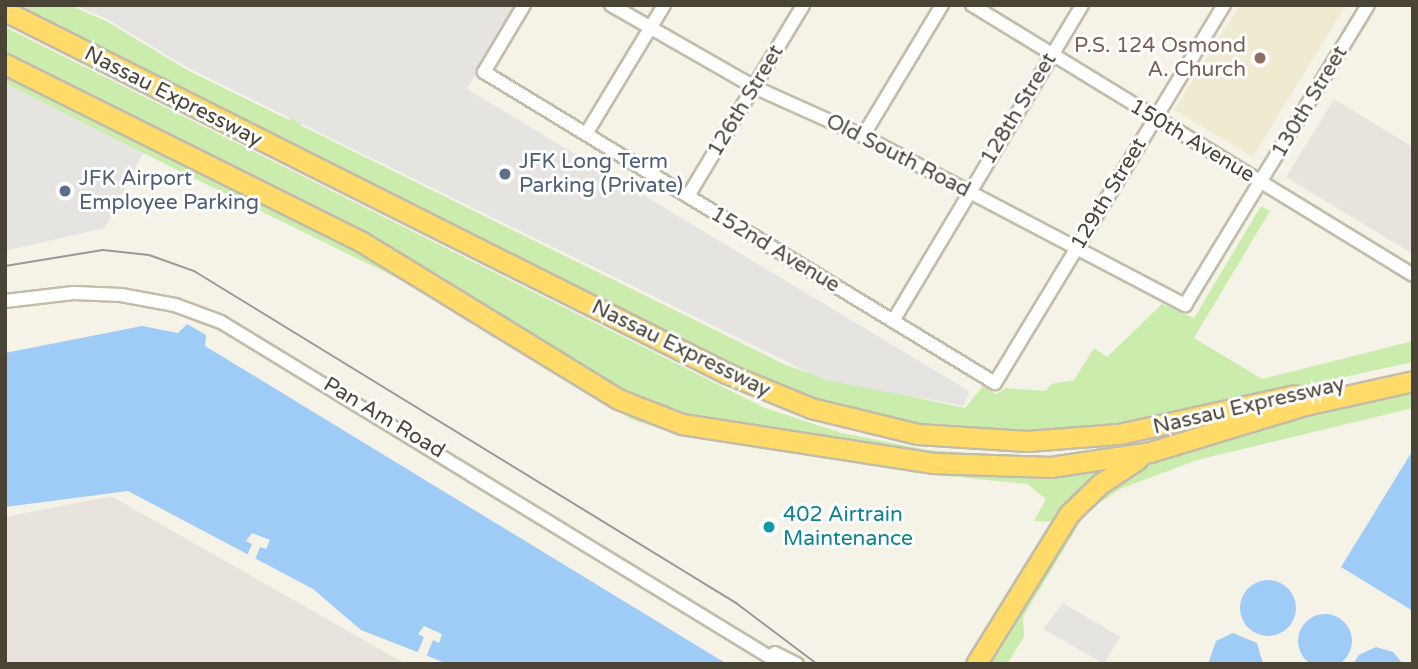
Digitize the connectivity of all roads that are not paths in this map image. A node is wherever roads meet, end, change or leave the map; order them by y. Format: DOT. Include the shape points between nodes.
graph roads {
  1 [pos="524,5"];
  2 [pos="611,5"];
  3 [pos="664,5"];
  4 [pos="803,5"];
  5 [pos="942,5"];
  6 [pos="972,5"];
  7 [pos="1082,5"];
  8 [pos="1224,5"];
  9 [pos="1368,5"];
  10 [pos="5,11"];
  11 [pos="651,27"];
  12 [pos="1052,54"];
  13 [pos="5,64"];
  14 [pos="754,87"];
  15 [pos="1154,119"];
  16 [pos="586,134"];
  17 [pos="863,136"];
  18 [pos="1261,183"];
  19 [pos="970,192"];
  20 [pos="688,196"];
  21 [pos="1075,250"];
  22 [pos="1413,275"];
  23 [pos="5,301"];
  24 [pos="1185,305"];
  25 [pos="893,321"];
  26 [pos="1413,371"];
  27 [pos="1413,381"];
  28 [pos="995,383"];
  29 [pos="1150,452"];
  30 [pos="734,632"];
  31 [pos="780,664"];
  32 [pos="797,664"];
  33 [pos="976,664"];
  1 -- 16 [label="street, 152nd Avenue" via="484,72"];
  2 -- 11 [label="street, Old South Road"];
  3 -- 11 [label="street"];
  4 -- 14 [label="street, 126th Street"];
  5 -- 17 [label="street"];
  6 -- 12 [label="street, 150th Avenue"];
  7 -- 12 [label="street, 128th Street"];
  8 -- 15 [label="street, 129th Street"];
  9 -- 18 [label="street, 130th Street"];
  10 -- 26 [label="highway, Nassau Expressway" via="726,373 846,419 937,436 1065,440 1147,429"];
  11 -- 14 [label="street, Old South Road"];
  11 -- 16 [label="street"];
  12 -- 15 [label="street, 150th Avenue"];
  12 -- 19 [label="street, 128th Street"];
  13 -- 29 [label="highway" via="373,247 618,399 655,417 700,428 961,466 1062,466"];
  14 -- 17 [label="street, Old South Road"];
  14 -- 20 [label="street, 126th Street"];
  15 -- 18 [label="street, 150th Avenue"];
  15 -- 21 [label="street, 129th Street"];
  16 -- 20 [label="street, 152nd Avenue"];
  17 -- 19 [label="street, Old South Road"];
  18 -- 22 [label="street, 150th Avenue"];
  18 -- 24 [label="street, 130th Street"];
  19 -- 21 [label="street, Old South Road"];
  19 -- 25 [label="street, 128th Street"];
  20 -- 25 [label="street, 152nd Avenue"];
  21 -- 24 [label="street, Old South Road"];
  21 -- 28 [label="street, 129th Street"];
  23 -- 30 [label="street, Pan Am Road" via="66,293 121,295 175,305 221,322"];
  25 -- 28 [label="street, 152nd Avenue"];
  27 -- 29 [label="highway" via="1295,408"];
  29 -- 33 [label="highway" via="1100,484 1069,514"];
  30 -- 31 [label="street, Pan Am Road"];
  30 -- 32 [label="street, Pan Am Road"];
}
